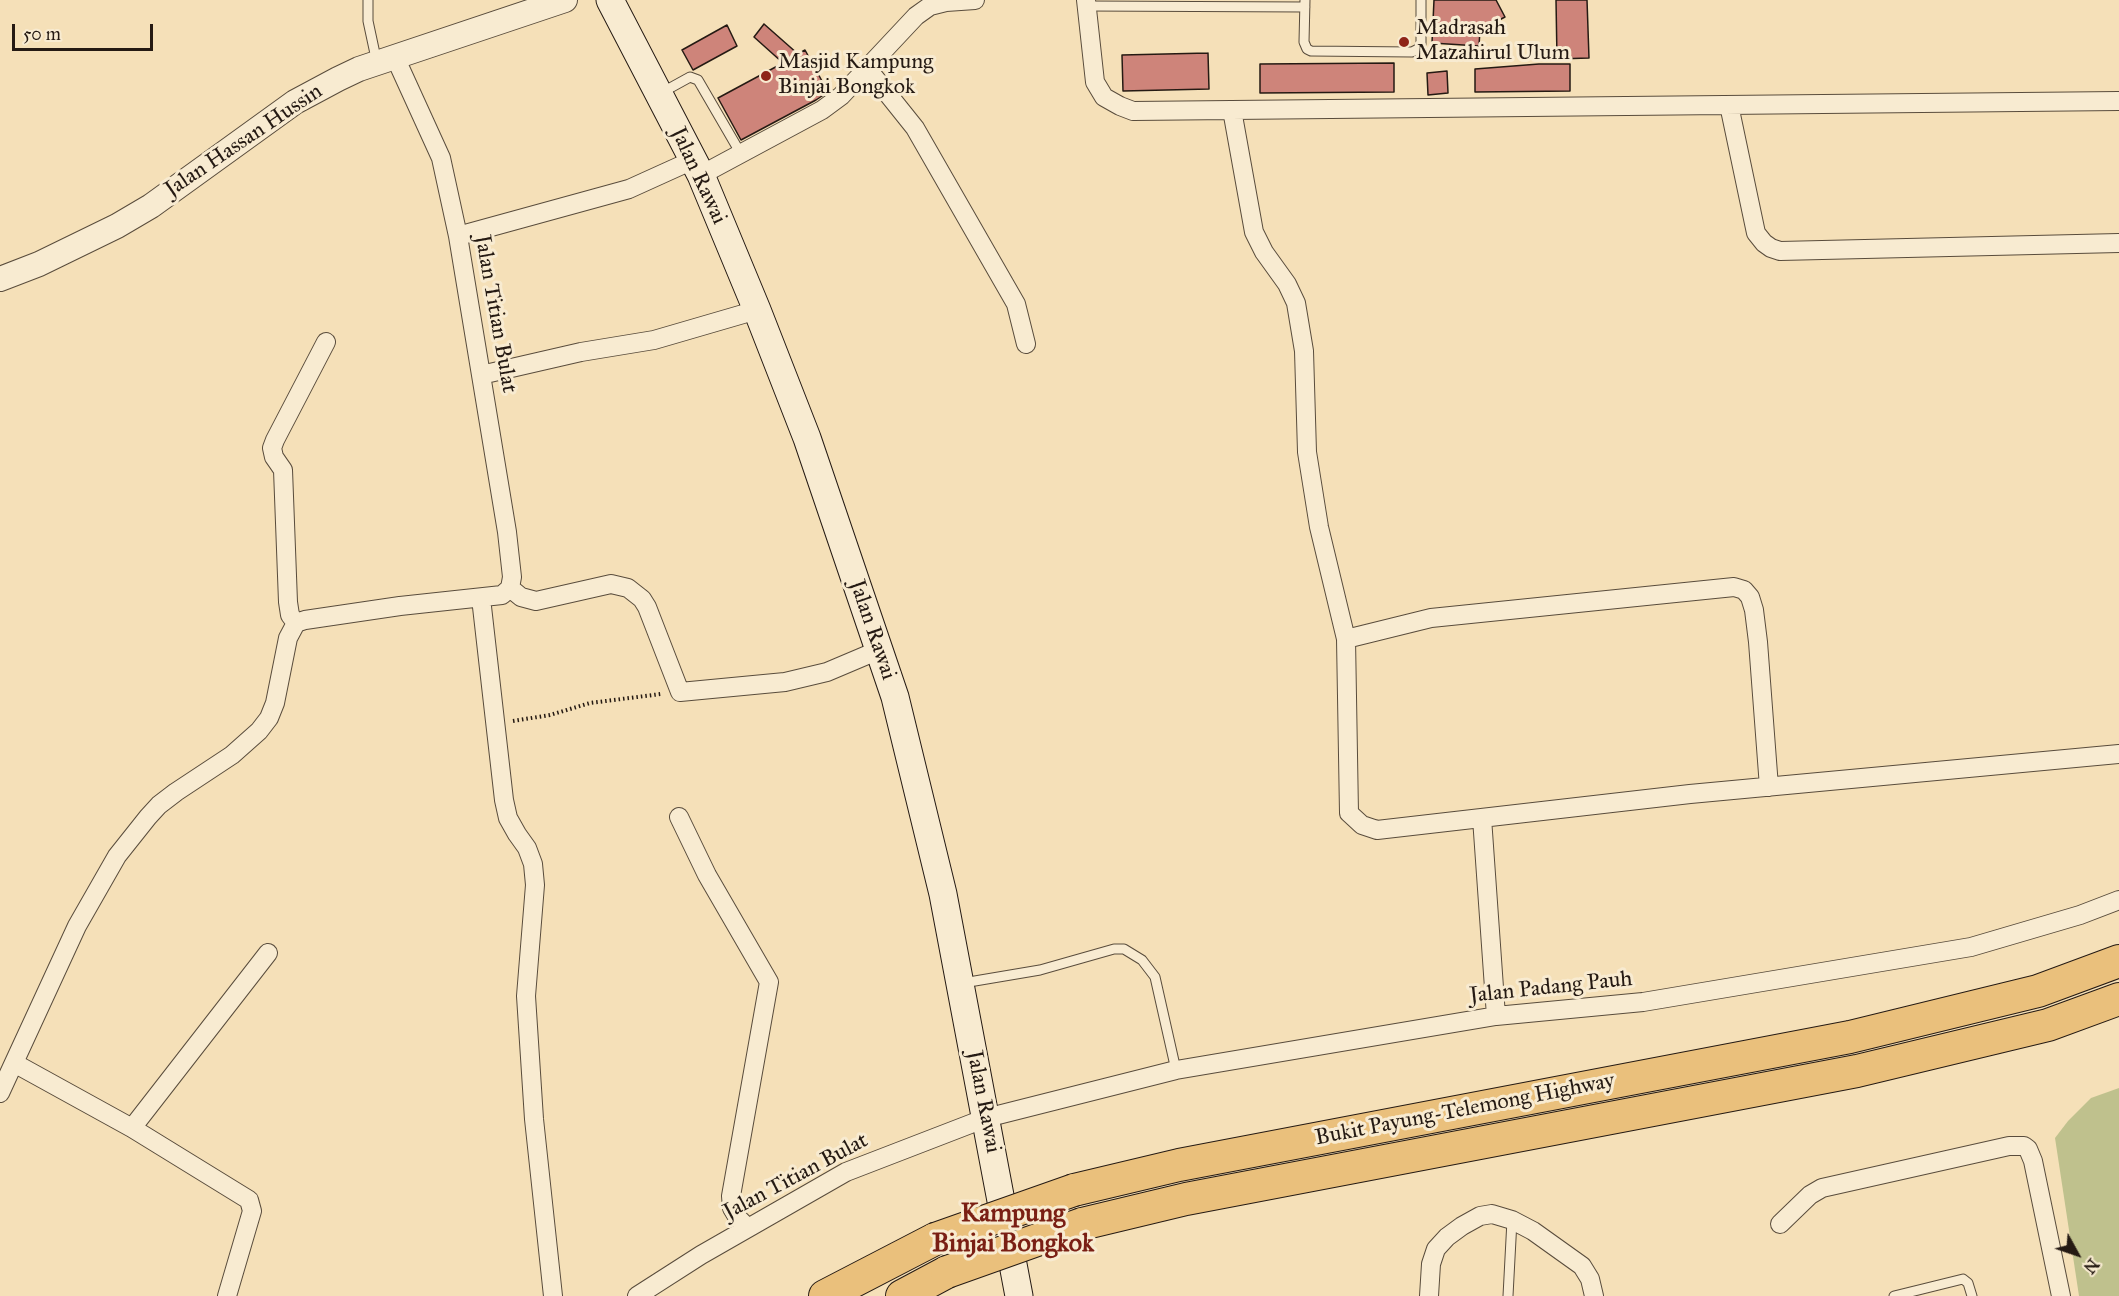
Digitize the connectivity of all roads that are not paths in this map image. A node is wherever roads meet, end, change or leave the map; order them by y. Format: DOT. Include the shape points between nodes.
graph roads {
  1 [pos="368,0"];
  2 [pos="565,0"];
  3 [pos="610,0"];
  4 [pos="975,0"];
  5 [pos="1421,0"];
  6 [pos="1086,3"];
  7 [pos="1305,4"];
  8 [pos="386,60"];
  9 [pos="867,68"];
  10 [pos="659,94"];
  11 [pos="2119,101"];
  12 [pos="1729,105"];
  13 [pos="1232,110"];
  14 [pos="741,154"];
  15 [pos="697,168"];
  16 [pos="458,236"];
  17 [pos="2119,243"];
  18 [pos="0,279"];
  19 [pos="757,310"];
  20 [pos="326,342"];
  21 [pos="1026,344"];
  22 [pos="481,375"];
  23 [pos="510,588"];
  24 [pos="481,598"];
  25 [pos="297,623"];
  26 [pos="1346,639"];
  27 [pos="879,650"];
  28 [pos="2119,754"];
  29 [pos="1769,787"];
  30 [pos="679,817"];
  31 [pos="1482,818"];
  32 [pos="2119,900"];
  33 [pos="268,953"];
  34 [pos="2119,961"];
  35 [pos="961,983"];
  36 [pos="2119,999"];
  37 [pos="1496,1016"];
  38 [pos="14,1063"];
  39 [pos="1176,1070"];
  40 [pos="0,1093"];
  41 [pos="986,1118"];
  42 [pos="132,1128"];
  43 [pos="1512,1220"];
  44 [pos="1780,1224"];
  45 [pos="748,1228"];
  46 [pos="227,1296"];
  47 [pos="553,1296"];
  48 [pos="637,1296"];
  49 [pos="825,1296"];
  50 [pos="902,1296"];
  51 [pos="1019,1296"];
  52 [pos="1429,1296"];
  53 [pos="1508,1296"];
  54 [pos="1594,1296"];
  55 [pos="1894,1296"];
  56 [pos="1972,1296"];
  57 [pos="2061,1296"];
  1 -- 8 [label="lane" via="368,21"];
  2 -- 8 [label="street, Jalan Hassan Hussin"];
  3 -- 10 [label="main road, Jalan Rawai"];
  4 -- 9 [label="street" via="930,6"];
  5 -- 7 [label="lane" via="1421,44 1412,52 1311,51 1304,42"];
  6 -- 7 [label="lane"];
  6 -- 13 [label="street" via="1095,82 1104,97 1133,111"];
  8 -- 16 [label="street, Jalan Titian Bulat" via="441,158"];
  8 -- 18 [label="street, Jalan Hassan Hussin" via="296,102 117,226"];
  9 -- 14 [label="street" via="822,110"];
  9 -- 21 [label="street" via="915,128 1016,304"];
  10 -- 14 [label="lane" via="690,77 698,80"];
  10 -- 15 [label="main road, Jalan Rawai"];
  11 -- 12 [label="street"];
  12 -- 13 [label="street"];
  12 -- 17 [label="street" via="1756,233 1771,248 1780,251"];
  13 -- 26 [label="street" via="1254,232 1296,303 1304,351 1307,452 1319,527"];
  14 -- 15 [label="street"];
  15 -- 16 [label="street"];
  15 -- 19 [label="main road, Jalan Rawai"];
  16 -- 22 [label="street, Jalan Titian Bulat"];
  19 -- 22 [label="street" via="654,340"];
  19 -- 27 [label="main road, Jalan Rawai" via="807,438"];
  20 -- 25 [label="street" via="273,448 274,457 284,470 288,602 290,615"];
  22 -- 23 [label="street, Jalan Titian Bulat" via="507,532"];
  23 -- 24 [label="street" via="502,595"];
  23 -- 27 [label="street" via="520,597 536,601 611,584 628,588 647,607 680,692 785,682 827,672"];
  24 -- 25 [label="street"];
  24 -- 47 [label="street" via="504,800 508,818 533,864 526,996 534,1119"];
  25 -- 38 [label="street" via="288,638 269,718 232,755 159,805 117,856 77,926"];
  26 -- 29 [label="street" via="1431,618 1734,587 1744,590 1754,610"];
  26 -- 31 [label="street" via="1349,813 1362,825 1377,830"];
  27 -- 35 [label="main road, Jalan Rawai" via="920,796"];
  28 -- 29 [label="street"];
  29 -- 31 [label="street"];
  30 -- 45 [label="street" via="707,875 770,982 731,1196 732,1208"];
  31 -- 37 [label="street"];
  32 -- 37 [label="street, Jalan Padang Pauh" via="1971,947 1643,1002"];
  33 -- 42 [label="street"];
  34 -- 49 [label="highway, Bukit Payung-Telemong Highway, bridge" via="2038,991 1850,1037 1179,1165 1074,1190 935,1239"];
  35 -- 39 [label="lane" via="1040,970 1114,949 1125,950 1142,960 1155,977"];
  35 -- 41 [label="main road, Jalan Rawai"];
  36 -- 50 [label="highway, Bukit Payung-Telemong Highway, bridge" via="2048,1025 1857,1071 1186,1199 1082,1224 947,1272"];
  37 -- 39 [label="street, Jalan Padang Pauh"];
  38 -- 40 [label="street"];
  38 -- 42 [label="street"];
  39 -- 41 [label="street, Jalan Padang Pauh"];
  41 -- 45 [label="street, Jalan Titian Bulat" via="846,1172"];
  41 -- 51 [label="main road, Jalan Rawai"];
  42 -- 46 [label="street" via="251,1203 252,1212"];
  43 -- 52 [label="street" via="1492,1214 1480,1216 1447,1237 1436,1249 1431,1264"];
  43 -- 53 [label="lane"];
  43 -- 54 [label="street" via="1582,1266"];
  44 -- 57 [label="street" via="1822,1188 2009,1146 2024,1146 2033,1161"];
  45 -- 48 [label="street, Jalan Titian Bulat"];
  55 -- 56 [label="lane" via="1963,1279"];
}
